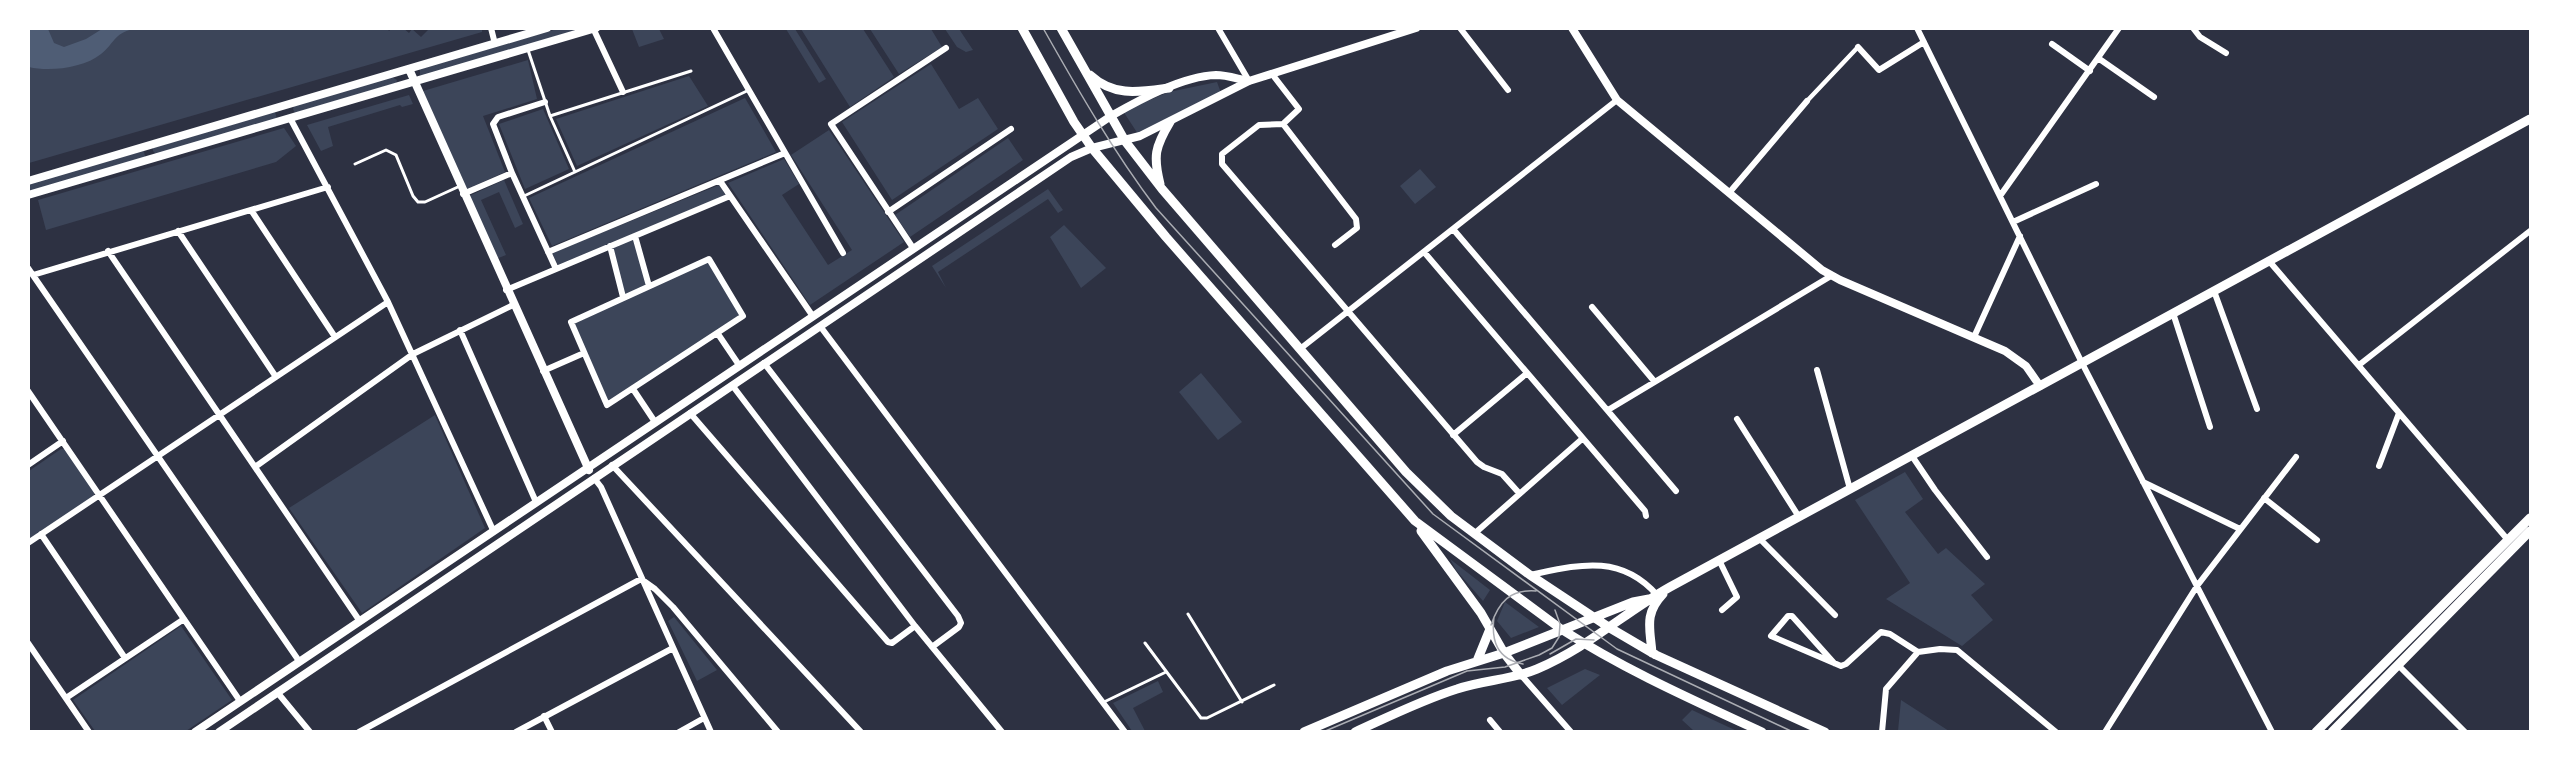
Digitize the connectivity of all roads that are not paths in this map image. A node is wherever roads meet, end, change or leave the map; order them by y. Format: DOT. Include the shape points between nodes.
graph roads {
  1 [pos="491,28"];
  2 [pos="547,28"];
  3 [pos="713,28"];
  4 [pos="1022,28"];
  5 [pos="1061,28"];
  6 [pos="1218,28"];
  7 [pos="1416,28"];
  8 [pos="1460,28"];
  9 [pos="1572,28"];
  10 [pos="1917,28"];
  11 [pos="2119,28"];
  12 [pos="2193,28"];
  13 [pos="594,29"];
  14 [pos="1924,42"];
  15 [pos="495,44"];
  16 [pos="2052,44"];
  17 [pos="1858,47"];
  18 [pos="946,48"];
  19 [pos="528,49"];
  20 [pos="2226,53"];
  21 [pos="2098,58"];
  22 [pos="410,69"];
  23 [pos="1084,69"];
  24 [pos="691,70"];
  25 [pos="2090,71"];
  26 [pos="1272,74"];
  27 [pos="1249,81"];
  28 [pos="413,82"];
  29 [pos="1169,88"];
  30 [pos="749,90"];
  31 [pos="1508,90"];
  32 [pos="623,92"];
  33 [pos="2154,97"];
  34 [pos="1617,100"];
  35 [pos="1807,101"];
  36 [pos="545,102"];
  37 [pos="286,105"];
  38 [pos="550,116"];
  39 [pos="1111,116"];
  40 [pos="290,118"];
  41 [pos="2530,118"];
  42 [pos="1170,122"];
  43 [pos="1283,124"];
  44 [pos="1011,129"];
  45 [pos="1082,134"];
  46 [pos="1125,141"];
  47 [pos="148,146"];
  48 [pos="1092,148"];
  49 [pos="785,153"];
  50 [pos="152,159"];
  51 [pos="355,164"];
  52 [pos="575,172"];
  53 [pos="512,173"];
  54 [pos="28,181"];
  55 [pos="720,181"];
  56 [pos="2096,184"];
  57 [pos="328,187"];
  58 [pos="1162,189"];
  59 [pos="462,190"];
  60 [pos="1730,193"];
  61 [pos="28,195"];
  62 [pos="523,196"];
  63 [pos="730,196"];
  64 [pos="2000,196"];
  65 [pos="251,210"];
  66 [pos="888,212"];
  67 [pos="2013,222"];
  68 [pos="1453,229"];
  69 [pos="178,231"];
  70 [pos="2530,231"];
  71 [pos="635,236"];
  72 [pos="2020,236"];
  73 [pos="1335,245"];
  74 [pos="610,246"];
  75 [pos="913,248"];
  76 [pos="108,251"];
  77 [pos="548,252"];
  78 [pos="1424,252"];
  79 [pos="843,253"];
  80 [pos="2270,261"];
  81 [pos="28,268"];
  82 [pos="556,269"];
  83 [pos="33,275"];
  84 [pos="1831,276"];
  85 [pos="649,286"];
  86 [pos="506,290"];
  87 [pos="2214,291"];
  88 [pos="623,297"];
  89 [pos="388,302"];
  90 [pos="513,305"];
  91 [pos="1592,307"];
  92 [pos="1348,311"];
  93 [pos="2173,314"];
  94 [pos="812,315"];
  95 [pos="820,326"];
  96 [pos="460,330"];
  97 [pos="718,334"];
  98 [pos="335,337"];
  99 [pos="1974,337"];
  100 [pos="1300,349"];
  101 [pos="584,353"];
  102 [pos="413,354"];
  103 [pos="765,363"];
  104 [pos="2082,363"];
  105 [pos="739,365"];
  106 [pos="2359,365"];
  107 [pos="1817,370"];
  108 [pos="543,371"];
  109 [pos="1526,374"];
  110 [pos="276,377"];
  111 [pos="1654,381"];
  112 [pos="732,385"];
  113 [pos="2040,386"];
  114 [pos="633,389"];
  115 [pos="28,392"];
  116 [pos="2257,409"];
  117 [pos="1608,410"];
  118 [pos="690,413"];
  119 [pos="2399,413"];
  120 [pos="220,415"];
  121 [pos="1737,419"];
  122 [pos="655,422"];
  123 [pos="2210,427"];
  124 [pos="1454,435"];
  125 [pos="1582,439"];
  126 [pos="63,441"];
  127 [pos="158,456"];
  128 [pos="1912,456"];
  129 [pos="2296,457"];
  130 [pos="28,465"];
  131 [pos="612,465"];
  132 [pos="2379,466"];
  133 [pos="255,467"];
  134 [pos="587,467"];
  135 [pos="594,478"];
  136 [pos="2143,481"];
  137 [pos="1850,489"];
  138 [pos="1676,491"];
  139 [pos="1519,493"];
  140 [pos="99,495"];
  141 [pos="2264,498"];
  142 [pos="536,502"];
  143 [pos="1646,516"];
  144 [pos="1799,518"];
  145 [pos="2530,518"];
  146 [pos="1415,521"];
  147 [pos="2240,529"];
  148 [pos="493,530"];
  149 [pos="2530,531"];
  150 [pos="41,534"];
  151 [pos="1474,534"];
  152 [pos="1759,538"];
  153 [pos="2317,540"];
  154 [pos="2508,540"];
  155 [pos="28,543"];
  156 [pos="1988,557"];
  157 [pos="1719,560"];
  158 [pos="1530,574"];
  159 [pos="641,579"];
  160 [pos="2197,586"];
  161 [pos="1670,587"];
  162 [pos="1653,597"];
  163 [pos="1722,610"];
  164 [pos="1188,614"];
  165 [pos="1835,615"];
  166 [pos="1594,618"];
  167 [pos="184,619"];
  168 [pos="359,620"];
  169 [pos="915,626"];
  170 [pos="1611,628"];
  171 [pos="1490,629"];
  172 [pos="1561,629"];
  173 [pos="28,643"];
  174 [pos="1145,643"];
  175 [pos="1585,645"];
  176 [pos="932,647"];
  177 [pos="673,648"];
  178 [pos="1918,652"];
  179 [pos="1504,653"];
  180 [pos="1652,653"];
  181 [pos="125,658"];
  182 [pos="299,661"];
  183 [pos="1477,661"];
  184 [pos="1834,663"];
  185 [pos="2398,665"];
  186 [pos="2381,667"];
  187 [pos="1166,672"];
  188 [pos="2389,674"];
  189 [pos="1521,675"];
  190 [pos="1275,685"];
  191 [pos="277,692"];
  192 [pos="66,698"];
  193 [pos="240,701"];
  194 [pos="1104,702"];
  195 [pos="1242,702"];
  196 [pos="544,716"];
  197 [pos="704,718"];
  198 [pos="1490,720"];
  199 [pos="89,732"];
  200 [pos="195,732"];
  201 [pos="219,732"];
  202 [pos="310,732"];
  203 [pos="359,732"];
  204 [pos="516,732"];
  205 [pos="552,732"];
  206 [pos="679,732"];
  207 [pos="711,732"];
  208 [pos="778,732"];
  209 [pos="861,732"];
  210 [pos="1002,732"];
  211 [pos="1125,732"];
  212 [pos="1304,732"];
  213 [pos="1355,732"];
  214 [pos="1500,732"];
  215 [pos="1571,732"];
  216 [pos="1762,732"];
  217 [pos="1825,732"];
  218 [pos="1882,732"];
  219 [pos="2056,732"];
  220 [pos="2104,732"];
  221 [pos="2272,732"];
  222 [pos="2316,732"];
  223 [pos="2332,732"];
  224 [pos="2465,732"];
  1 -- 15 [label="street"];
  2 -- 15 [label="street"];
  3 -- 30 [label="street"];
  4 -- 45 [label="main road"];
  5 -- 23 [label="main road"];
  6 -- 27 [label="street"];
  7 -- 26 [label="street"];
  8 -- 31 [label="street"];
  9 -- 34 [label="street"];
  10 -- 14 [label="street"];
  11 -- 21 [label="street"];
  12 -- 20 [label="street"];
  13 -- 19 [label="street"];
  13 -- 32 [label="street"];
  14 -- 17 [label="street" via="1879,70"];
  14 -- 64 [label="street"];
  15 -- 22 [label="street"];
  16 -- 25 [label="street"];
  17 -- 35 [label="street"];
  18 -- 66 [label="street" via="831,124"];
  19 -- 28 [label="street"];
  19 -- 36 [label="lane"];
  21 -- 25 [label="street"];
  21 -- 33 [label="street"];
  22 -- 28 [label="street"];
  22 -- 37 [label="street"];
  23 -- 29 [label="main road" via="1103,86 1119,92"];
  23 -- 39 [label="main road"];
  24 -- 32 [label="lane"];
  25 -- 64 [label="street"];
  26 -- 27 [label="street"];
  26 -- 43 [label="street" via="1299,105"];
  27 -- 29 [label="street" via="1208,76"];
  27 -- 42 [label="street"];
  28 -- 40 [label="street"];
  28 -- 59 [label="street"];
  29 -- 39 [label="street"];
  30 -- 49 [label="street"];
  30 -- 52 [label="lane"];
  32 -- 38 [label="lane"];
  34 -- 60 [label="street"];
  34 -- 68 [label="street"];
  35 -- 60 [label="street"];
  36 -- 38 [label="lane"];
  36 -- 53 [label="street" via="498,117 493,124"];
  37 -- 40 [label="street"];
  37 -- 47 [label="street"];
  38 -- 52 [label="lane"];
  39 -- 45 [label="street"];
  39 -- 46 [label="main road"];
  40 -- 50 [label="street"];
  40 -- 57 [label="street"];
  41 -- 80 [label="main road"];
  42 -- 46 [label="street"];
  42 -- 58 [label="main road" via="1155,157"];
  43 -- 73 [label="street" via="1356,219 1357,228"];
  43 -- 92 [label="street" via="1259,125 1222,154 1221,159"];
  44 -- 66 [label="street"];
  45 -- 48 [label="main road"];
  45 -- 75 [label="street"];
  46 -- 48 [label="street"];
  46 -- 58 [label="main road"];
  47 -- 50 [label="street"];
  47 -- 54 [label="street"];
  48 -- 95 [label="street" via="1066,161"];
  48 -- 146 [label="main road"];
  49 -- 55 [label="street"];
  49 -- 79 [label="street"];
  50 -- 61 [label="street"];
  51 -- 59 [label="lane" via="391,151 418,202"];
  52 -- 62 [label="lane"];
  53 -- 59 [label="street"];
  53 -- 62 [label="street"];
  55 -- 63 [label="street"];
  55 -- 77 [label="street"];
  56 -- 67 [label="street"];
  57 -- 65 [label="street"];
  57 -- 89 [label="street"];
  58 -- 100 [label="main road"];
  59 -- 86 [label="street"];
  60 -- 84 [label="street"];
  62 -- 77 [label="street"];
  63 -- 71 [label="street"];
  63 -- 94 [label="street"];
  64 -- 67 [label="street"];
  65 -- 69 [label="street"];
  65 -- 98 [label="street"];
  66 -- 75 [label="street"];
  67 -- 72 [label="street"];
  68 -- 78 [label="street"];
  68 -- 117 [label="street"];
  69 -- 76 [label="street"];
  69 -- 110 [label="street"];
  70 -- 106 [label="street"];
  71 -- 74 [label="street"];
  71 -- 85 [label="street"];
  72 -- 99 [label="street"];
  72 -- 104 [label="street"];
  74 -- 82 [label="street"];
  74 -- 88 [label="street"];
  75 -- 94 [label="street"];
  76 -- 83 [label="street"];
  76 -- 120 [label="street"];
  77 -- 82 [label="street"];
  78 -- 92 [label="street"];
  78 -- 109 [label="street"];
  80 -- 87 [label="main road"];
  80 -- 106 [label="street"];
  81 -- 83 [label="street"];
  82 -- 86 [label="street"];
  83 -- 127 [label="street"];
  84 -- 99 [label="street"];
  84 -- 111 [label="street"];
  85 -- 88 [label="street"];
  85 -- 97 [label="street" via="709,259 743,316"];
  86 -- 90 [label="street"];
  87 -- 93 [label="main road"];
  87 -- 116 [label="street"];
  88 -- 101 [label="street" via="571,322"];
  89 -- 98 [label="street"];
  89 -- 102 [label="street"];
  90 -- 96 [label="street"];
  90 -- 108 [label="street"];
  91 -- 111 [label="street"];
  92 -- 100 [label="street"];
  92 -- 124 [label="street"];
  93 -- 104 [label="main road"];
  93 -- 123 [label="street"];
  94 -- 95 [label="street"];
  94 -- 105 [label="street"];
  95 -- 103 [label="street"];
  95 -- 194 [label="street"];
  96 -- 102 [label="street"];
  96 -- 142 [label="street"];
  97 -- 105 [label="street"];
  97 -- 114 [label="street"];
  98 -- 110 [label="street"];
  99 -- 113 [label="street" via="2017,358"];
  100 -- 151 [label="main road" via="1419,486"];
  101 -- 108 [label="street"];
  101 -- 114 [label="street" via="607,405"];
  102 -- 133 [label="street"];
  102 -- 148 [label="street"];
  103 -- 112 [label="street"];
  103 -- 176 [label="street" via="958,616 959,627"];
  104 -- 113 [label="main road"];
  104 -- 136 [label="street"];
  105 -- 122 [label="street"];
  106 -- 119 [label="street"];
  107 -- 137 [label="street"];
  108 -- 134 [label="street"];
  109 -- 124 [label="street"];
  109 -- 125 [label="street"];
  110 -- 120 [label="street"];
  111 -- 117 [label="street"];
  112 -- 118 [label="street"];
  112 -- 169 [label="street"];
  113 -- 128 [label="main road"];
  114 -- 122 [label="street"];
  115 -- 126 [label="street"];
  117 -- 138 [label="street"];
  118 -- 131 [label="street"];
  118 -- 169 [label="street" via="888,642"];
  119 -- 132 [label="street"];
  119 -- 154 [label="street"];
  120 -- 127 [label="street"];
  120 -- 133 [label="street"];
  121 -- 144 [label="street"];
  122 -- 134 [label="street"];
  124 -- 139 [label="street" via="1477,462 1502,474"];
  125 -- 139 [label="street"];
  125 -- 143 [label="street"];
  126 -- 130 [label="street"];
  126 -- 140 [label="street"];
  127 -- 140 [label="street"];
  127 -- 182 [label="street"];
  128 -- 137 [label="main road"];
  128 -- 156 [label="street"];
  129 -- 141 [label="street"];
  131 -- 135 [label="street"];
  131 -- 209 [label="street"];
  133 -- 168 [label="street"];
  134 -- 135 [label="street"];
  134 -- 142 [label="street"];
  135 -- 159 [label="street"];
  135 -- 191 [label="street"];
  136 -- 147 [label="street"];
  136 -- 160 [label="street"];
  137 -- 144 [label="main road"];
  139 -- 151 [label="street"];
  140 -- 150 [label="street"];
  140 -- 167 [label="street"];
  141 -- 147 [label="street"];
  141 -- 153 [label="street"];
  142 -- 148 [label="street"];
  144 -- 152 [label="main road"];
  145 -- 154 [label="main road"];
  146 -- 171 [label="main road"];
  146 -- 172 [label="main road"];
  147 -- 160 [label="street"];
  148 -- 168 [label="street"];
  149 -- 185 [label="main road"];
  150 -- 155 [label="street"];
  150 -- 181 [label="street"];
  151 -- 158 [label="main road"];
  152 -- 157 [label="main road"];
  152 -- 165 [label="street"];
  154 -- 186 [label="main road"];
  157 -- 161 [label="main road"];
  157 -- 163 [label="street" via="1737,597"];
  158 -- 162 [label="street" via="1578,566 1615,567 1639,578"];
  158 -- 166 [label="main road"];
  159 -- 177 [label="street"];
  159 -- 203 [label="street"];
  159 -- 208 [label="street" via="673,607"];
  160 -- 220 [label="street"];
  160 -- 221 [label="street"];
  161 -- 162 [label="main road"];
  161 -- 180 [label="main road" via="1650,611"];
  162 -- 166 [label="main road"];
  162 -- 170 [label="main road"];
  164 -- 195 [label="lane"];
  166 -- 170 [label="main road"];
  166 -- 172 [label="main road"];
  167 -- 181 [label="street"];
  167 -- 193 [label="street"];
  168 -- 182 [label="street"];
  169 -- 176 [label="street"];
  170 -- 175 [label="main road"];
  170 -- 180 [label="main road"];
  171 -- 179 [label="main road"];
  171 -- 183 [label="main road"];
  172 -- 175 [label="main road"];
  172 -- 179 [label="main road"];
  173 -- 192 [label="street"];
  174 -- 187 [label="lane"];
  175 -- 189 [label="main road"];
  175 -- 216 [label="main road" via="1660,686"];
  176 -- 210 [label="street"];
  177 -- 196 [label="street"];
  177 -- 197 [label="street"];
  178 -- 184 [label="street" via="1881,632 1846,664"];
  178 -- 218 [label="street" via="1886,689"];
  178 -- 219 [label="street" via="1961,652"];
  179 -- 183 [label="main road"];
  179 -- 189 [label="main road"];
  180 -- 217 [label="main road"];
  181 -- 192 [label="street"];
  182 -- 193 [label="street"];
  183 -- 212 [label="main road"];
  184 -- 184 [label="street" via="1771,636 1792,616"];
  185 -- 188 [label="main road"];
  185 -- 224 [label="street"];
  186 -- 188 [label="main road"];
  186 -- 222 [label="main road"];
  187 -- 194 [label="lane"];
  187 -- 195 [label="lane" via="1201,718"];
  188 -- 223 [label="main road"];
  189 -- 213 [label="main road" via="1455,689"];
  189 -- 215 [label="street"];
  190 -- 195 [label="lane"];
  191 -- 201 [label="street"];
  191 -- 202 [label="street"];
  192 -- 199 [label="street"];
  193 -- 200 [label="street"];
  194 -- 211 [label="street"];
  196 -- 204 [label="street"];
  196 -- 205 [label="street"];
  197 -- 206 [label="street"];
  197 -- 207 [label="street"];
  198 -- 214 [label="street"];
}
